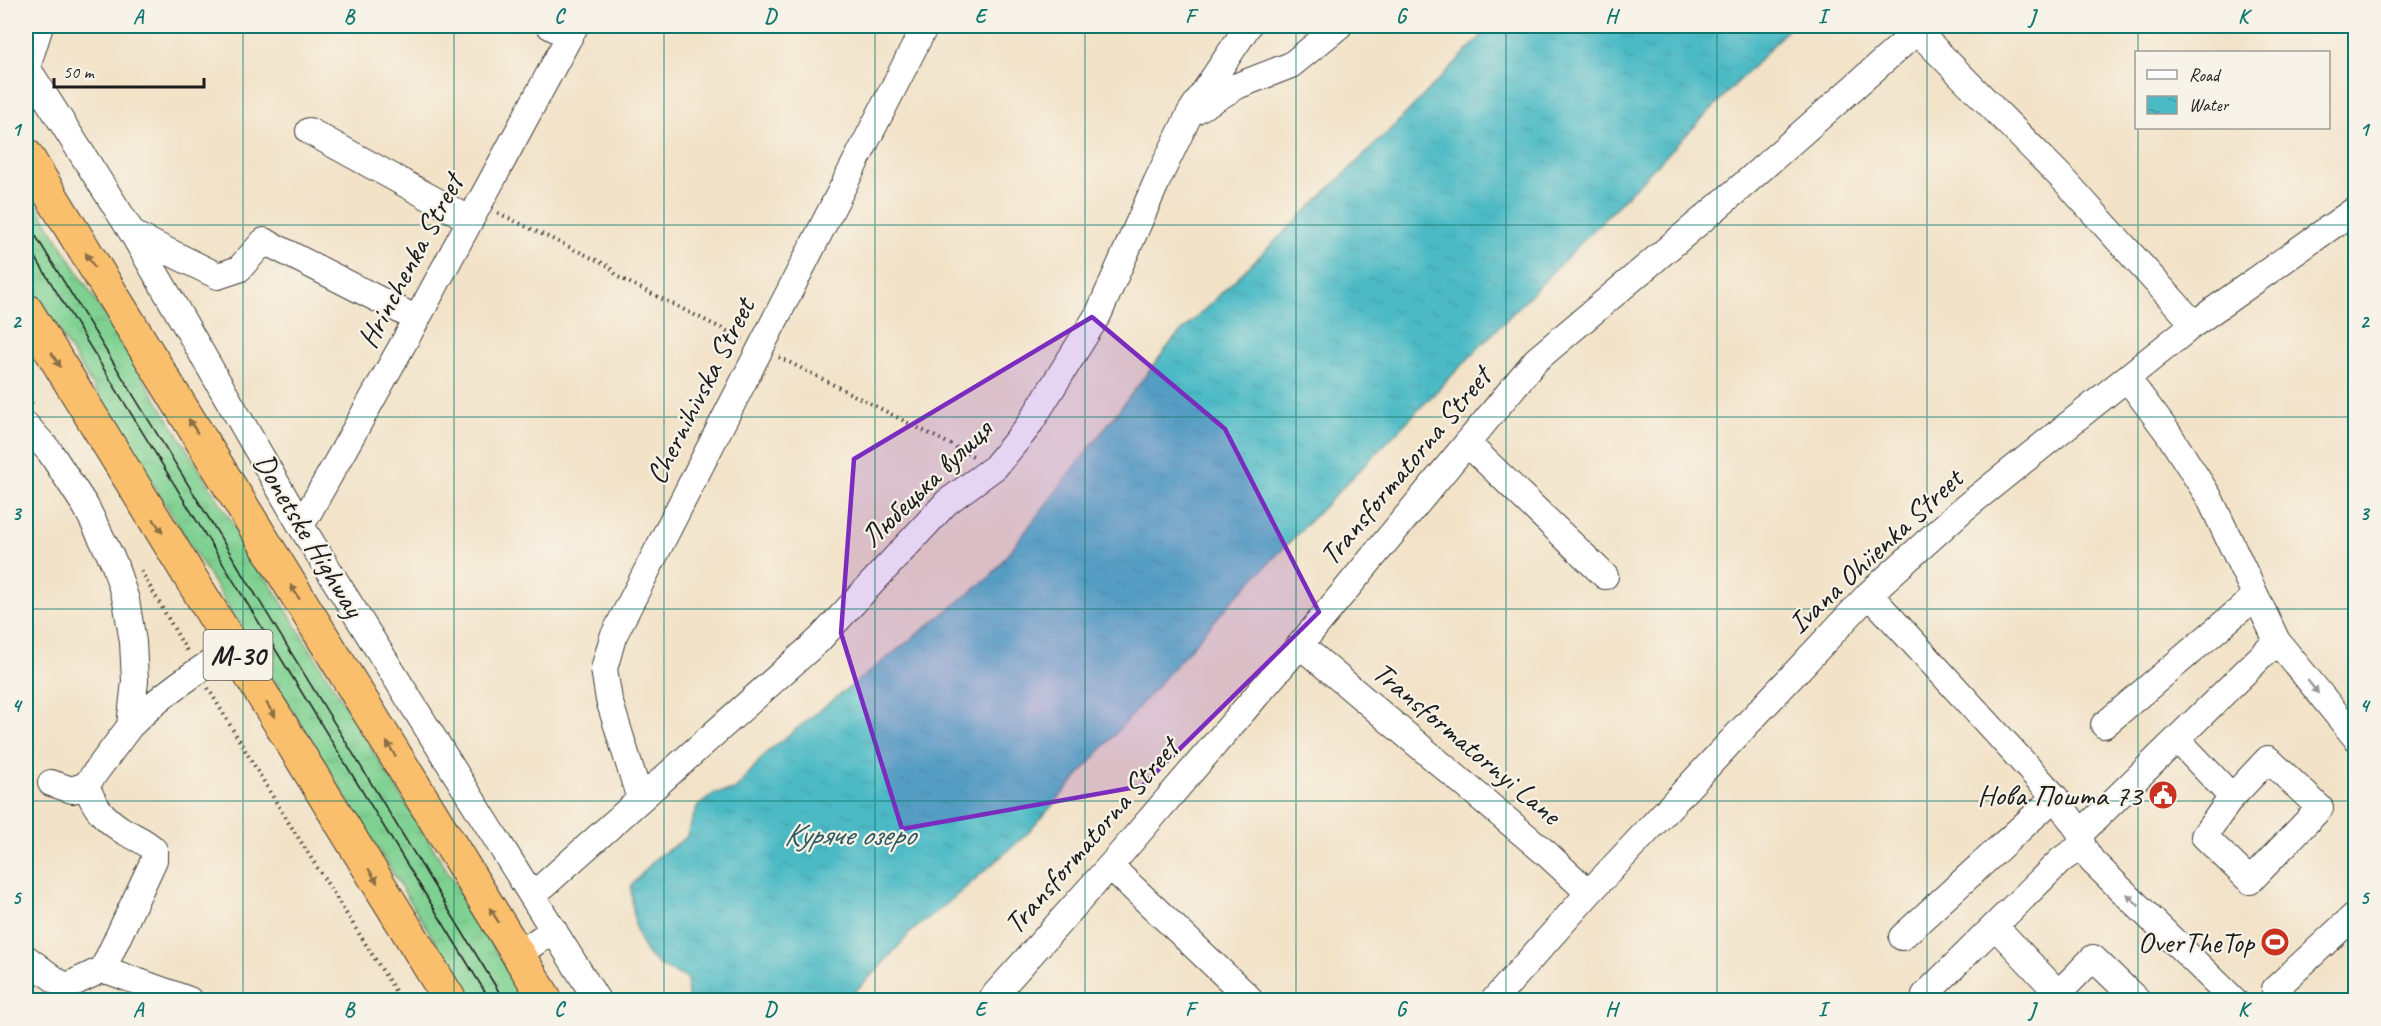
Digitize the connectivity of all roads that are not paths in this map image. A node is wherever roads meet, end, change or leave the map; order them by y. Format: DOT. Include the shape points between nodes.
graph roads {
  1 [pos="40,26"];
  2 [pos="924,26"];
  3 [pos="1248,26"];
  4 [pos="1339,26"];
  5 [pos="565,29"];
  6 [pos="1920,29"];
  7 [pos="26,68"];
  8 [pos="1190,114"];
  9 [pos="309,131"];
  10 [pos="26,155"];
  11 [pos="2355,208"];
  12 [pos="474,211"];
  13 [pos="133,234"];
  14 [pos="26,310"];
  15 [pos="417,319"];
  16 [pos="2194,324"];
  17 [pos="2127,378"];
  18 [pos="31,419"];
  19 [pos="1467,444"];
  20 [pos="301,526"];
  21 [pos="1605,576"];
  22 [pos="1869,594"];
  23 [pos="2255,597"];
  24 [pos="2277,641"];
  25 [pos="1300,645"];
  26 [pos="234,649"];
  27 [pos="2104,725"];
  28 [pos="130,726"];
  29 [pos="2355,738"];
  30 [pos="2177,739"];
  31 [pos="51,783"];
  32 [pos="87,785"];
  33 [pos="2055,797"];
  34 [pos="2232,797"];
  35 [pos="640,799"];
  36 [pos="2081,839"];
  37 [pos="1110,866"];
  38 [pos="1589,893"];
  39 [pos="532,896"];
  40 [pos="2355,914"];
  41 [pos="1995,926"];
  42 [pos="554,930"];
  43 [pos="1902,937"];
  44 [pos="518,954"];
  45 [pos="26,958"];
  46 [pos="103,969"];
  47 [pos="2275,989"];
  48 [pos="62,994"];
  49 [pos="1925,995"];
  50 [pos="2055,997"];
  51 [pos="1248,998"];
  52 [pos="189,1000"];
  53 [pos="450,1000"];
  54 [pos="546,1000"];
  55 [pos="597,1000"];
  56 [pos="990,1000"];
  57 [pos="1494,1000"];
  58 [pos="2137,1000"];
  59 [pos="2234,1000"];
  1 -- 7 [label="street"];
  2 -- 35 [label="street, Chernihivska Street" via="613,637 604,669 609,700"];
  3 -- 8 [label="street, Любецька вулиця"];
  4 -- 8 [label="street" via="1292,65 1237,86"];
  5 -- 12 [label="street, Hrinchenka Street"];
  6 -- 16 [label="street"];
  6 -- 19 [label="street, Transformatorna Street" via="1536,360"];
  7 -- 13 [label="street, Donetske Highway"];
  8 -- 35 [label="street, Любецька вулиця" via="1099,313 1028,428 995,467 947,502 819,640"];
  9 -- 12 [label="street"];
  44 -- 10 [label="highway, Donetske Highway / М-30, one-way"];
  11 -- 16 [label="street, Ivana Ohiienka Street"];
  12 -- 15 [label="street, Hrinchenka Street"];
  13 -- 15 [label="street" via="218,276 239,269 264,241"];
  13 -- 20 [label="street, Donetske Highway"];
  14 -- 26 [label="highway, М-30, one-way"];
  15 -- 20 [label="street, Hrinchenka Street"];
  16 -- 17 [label="street, Ivana Ohiienka Street"];
  17 -- 22 [label="street, Ivana Ohiienka Street" via="1962,510"];
  17 -- 23 [label="street" via="2209,497"];
  18 -- 28 [label="street" via="86,507 114,563 133,642 135,681"];
  19 -- 21 [label="street"];
  19 -- 25 [label="street, Transformatorna Street"];
  20 -- 39 [label="street, Donetske Highway"];
  22 -- 33 [label="street"];
  22 -- 38 [label="street, Ivana Ohiienka Street"];
  23 -- 24 [label="street"];
  23 -- 27 [label="street"];
  24 -- 29 [label="street, one-way"];
  24 -- 30 [label="street"];
  25 -- 37 [label="street, Transformatorna Street"];
  25 -- 38 [label="street, Transformatornyi Lane"];
  26 -- 28 [label="street" via="156,700"];
  26 -- 53 [label="highway, М-30, one-way"];
  28 -- 32 [label="street"];
  30 -- 34 [label="street"];
  30 -- 36 [label="street" via="2085,829"];
  31 -- 32 [label="street" via="72,790"];
  32 -- 46 [label="street" via="94,806 154,850 154,860"];
  33 -- 36 [label="street"];
  33 -- 43 [label="street"];
  34 -- 34 [label="street" via="2268,759 2320,808 2250,881 2204,836"];
  35 -- 39 [label="street, Любецька вулиця"];
  36 -- 41 [label="street"];
  59 -- 36 [label="street, one-way" via="2092,861"];
  37 -- 51 [label="street"];
  37 -- 56 [label="street, Transformatorna Street"];
  38 -- 57 [label="street, Ivana Ohiienka Street"];
  39 -- 42 [label="street, Donetske Highway"];
  40 -- 47 [label="street"];
  41 -- 49 [label="street"];
  41 -- 50 [label="street"];
  42 -- 44 [label="street"];
  42 -- 55 [label="street, Donetske Highway"];
  44 -- 54 [label="highway, Donetske Highway / М-30"];
  45 -- 48 [label="street"];
  46 -- 48 [label="street"];
  46 -- 52 [label="street"];
  50 -- 58 [label="street" via="2093,958"];
}
